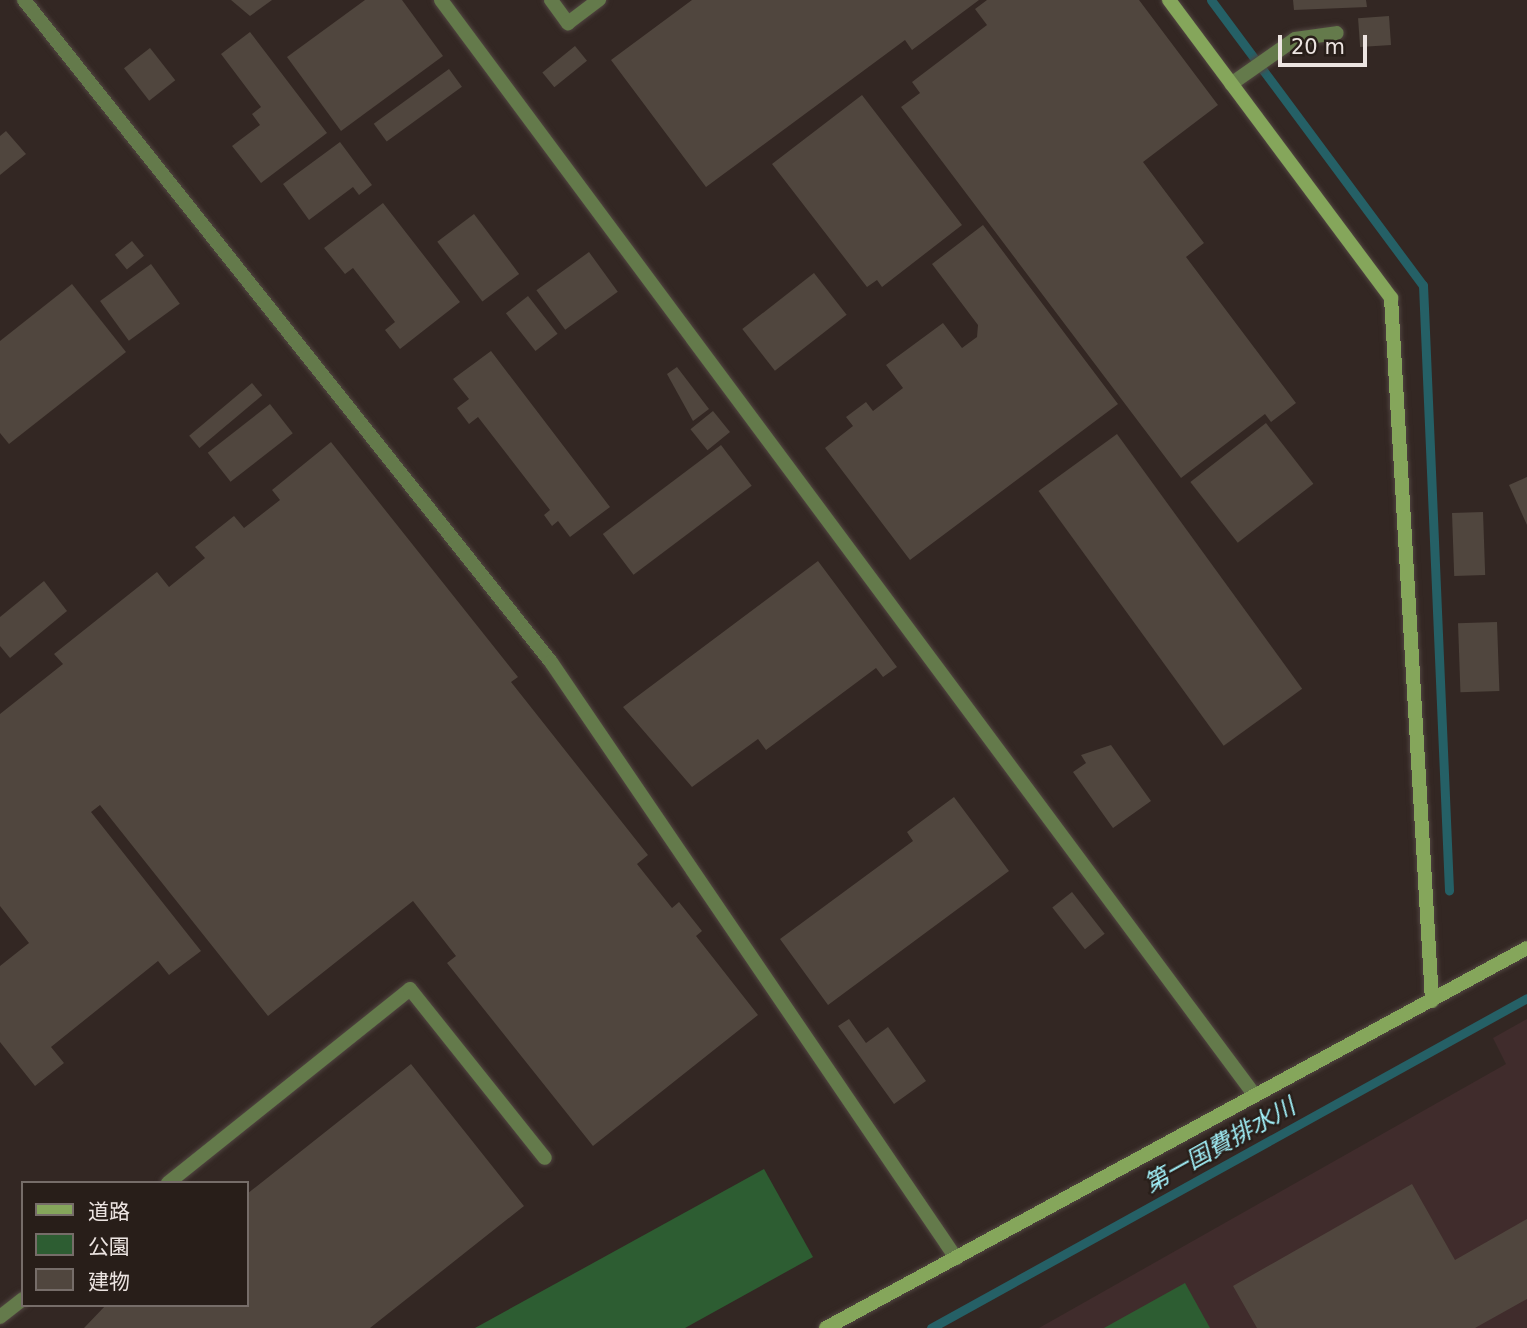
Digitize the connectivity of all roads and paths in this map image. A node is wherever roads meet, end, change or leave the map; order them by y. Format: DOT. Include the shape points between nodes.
graph roads {
  1 [pos="441,0"];
  2 [pos="551,0"];
  3 [pos="599,0"];
  4 [pos="1169,0"];
  5 [pos="26,1"];
  6 [pos="1337,33"];
  7 [pos="1231,84"];
  8 [pos="1527,948"];
  9 [pos="1432,1001"];
  10 [pos="1254,1093"];
  11 [pos="545,1158"];
  12 [pos="170,1181"];
  13 [pos="956,1258"];
  14 [pos="21,1301"];
  15 [pos="0,1317"];
  16 [pos="827,1328"];
  1 -- 10 [label="street"];
  2 -- 3 [label="street" via="568,23"];
  4 -- 7 [label="street"];
  5 -- 13 [label="street" via="551,662"];
  6 -- 7 [label="street" via="1295,39"];
  7 -- 9 [label="street" via="1391,298"];
  8 -- 9 [label="street"];
  9 -- 10 [label="street"];
  10 -- 13 [label="street"];
  11 -- 12 [label="street" via="410,989"];
  13 -- 16 [label="street"];
  14 -- 15 [label="street"];
}
